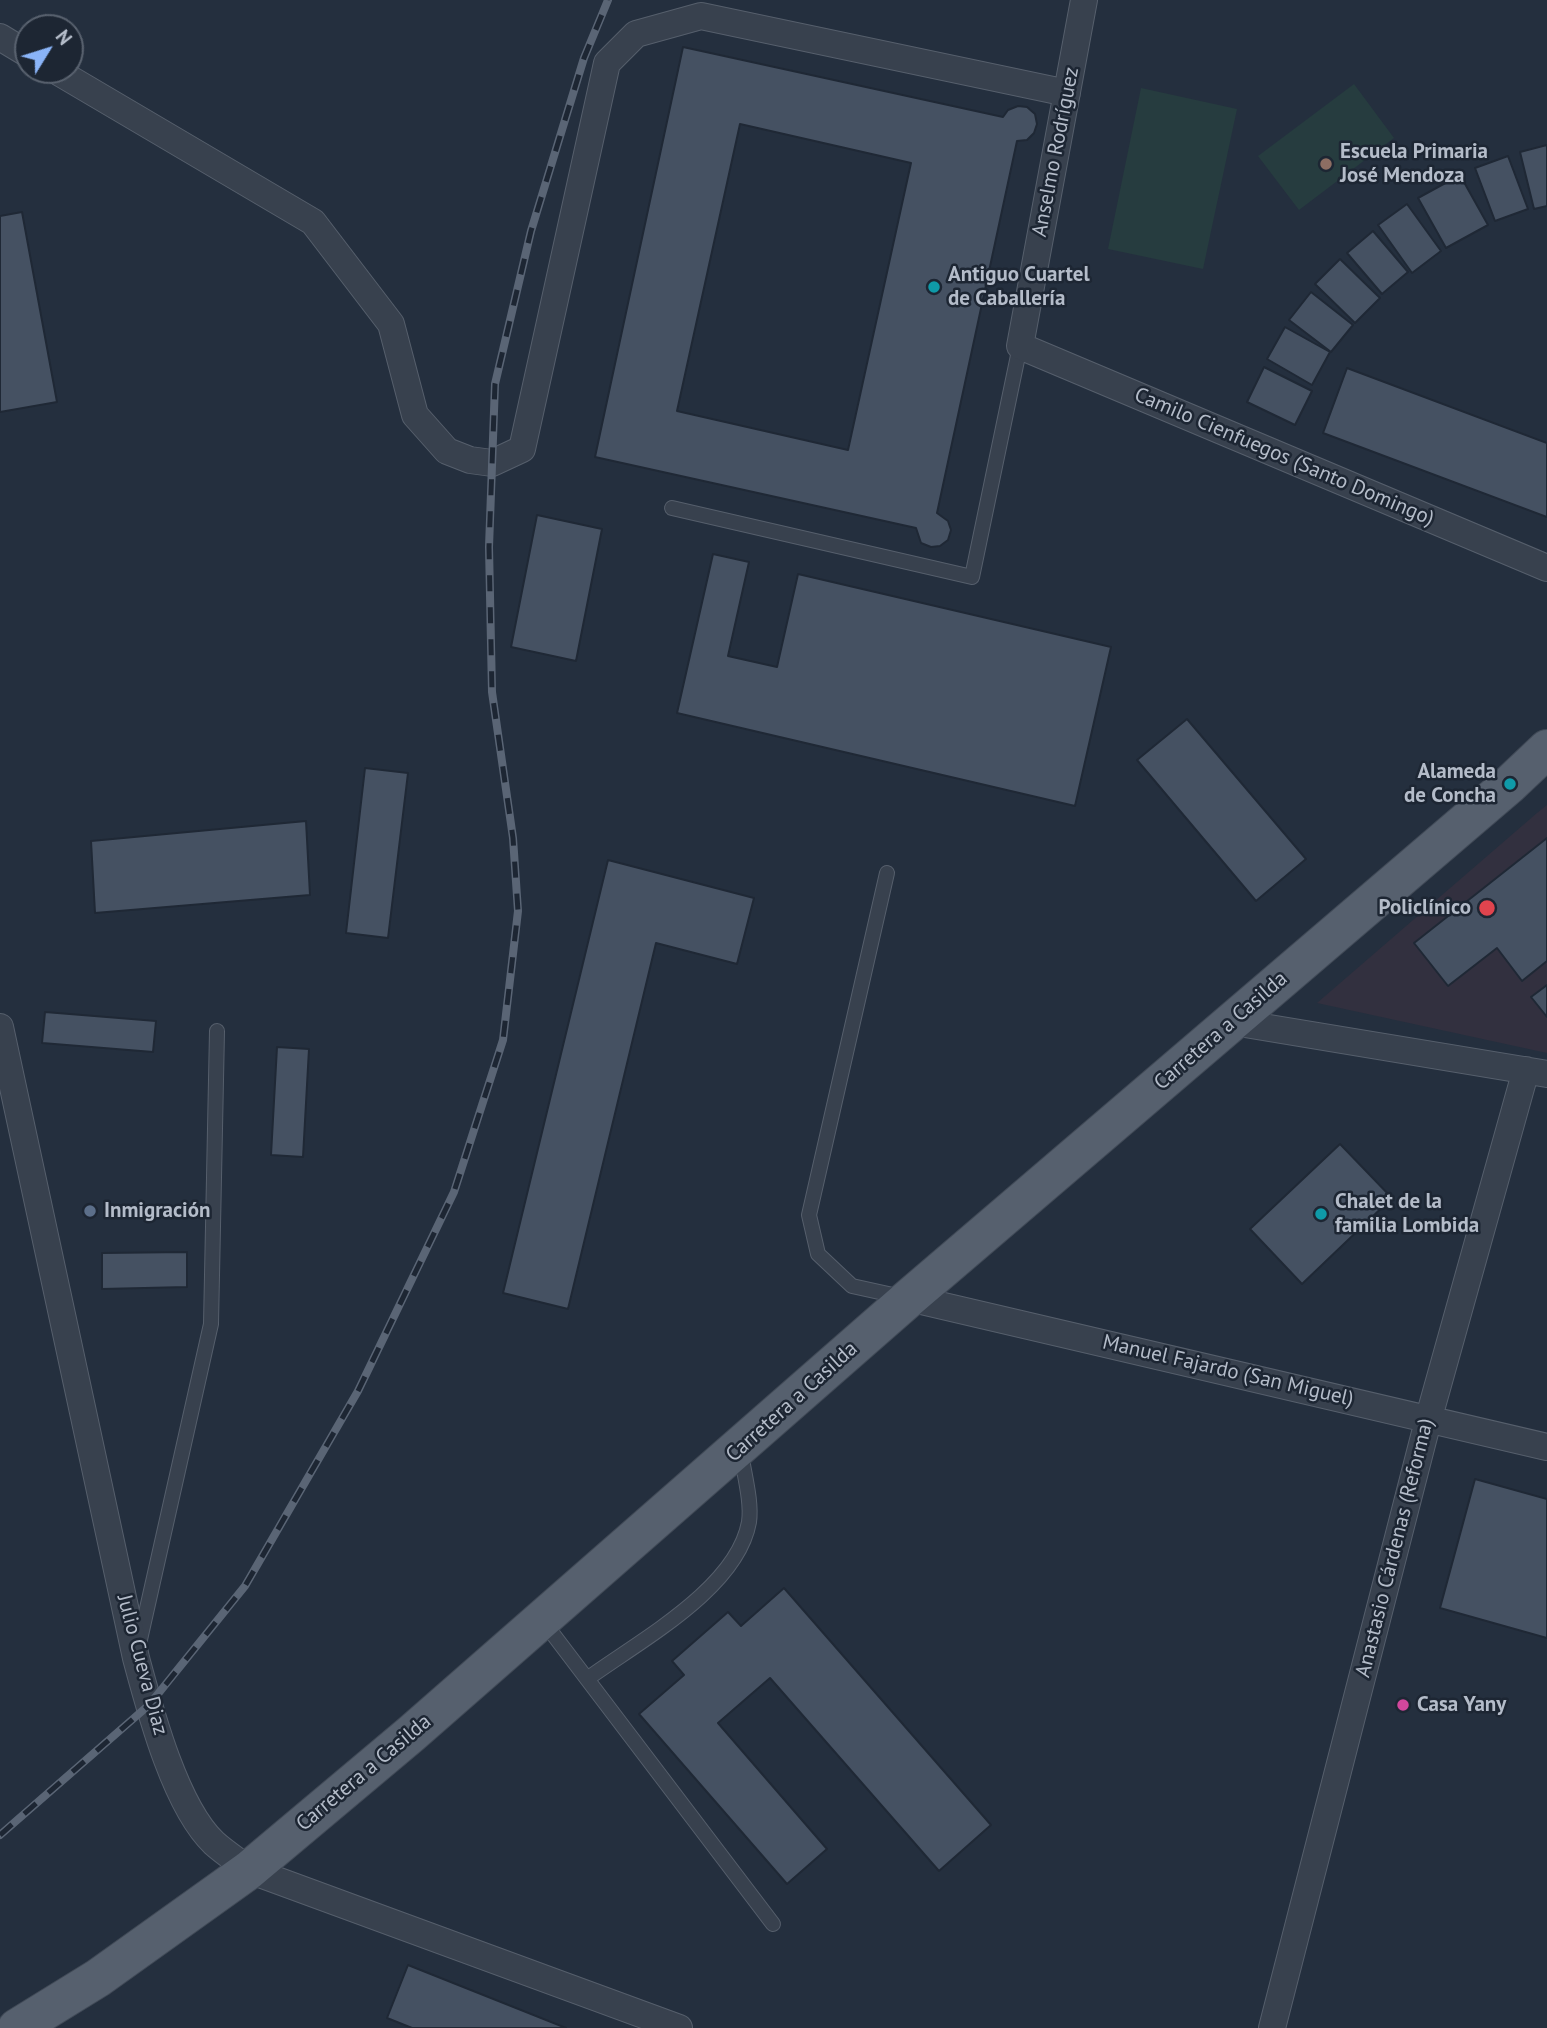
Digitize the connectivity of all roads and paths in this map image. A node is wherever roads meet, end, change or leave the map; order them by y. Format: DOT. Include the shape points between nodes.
graph roads {
  1 [pos="1084,0"];
  2 [pos="702,8"];
  3 [pos="79,84"];
  4 [pos="1067,93"];
  5 [pos="1020,346"];
  6 [pos="672,508"];
  7 [pos="1547,568"];
  8 [pos="1547,749"];
  9 [pos="887,873"];
  10 [pos="1233,1021"];
  11 [pos="0,1027"];
  12 [pos="217,1031"];
  13 [pos="1536,1072"];
  14 [pos="909,1298"];
  15 [pos="1429,1417"];
  16 [pos="1547,1447"];
  17 [pos="740,1448"];
  18 [pos="542,1620"];
  19 [pos="136,1658"];
  20 [pos="587,1679"];
  21 [pos="249,1870"];
  22 [pos="773,1924"];
  23 [pos="17,2028"];
  24 [pos="679,2028"];
  25 [pos="1272,2028"];
  1 -- 4 [label="street, Anselmo Rodríguez"];
  2 -- 3 [label="street" via="636,34 607,63 522,449 492,463 447,451 415,415 391,324 313,222"];
  2 -- 4 [label="street"];
  4 -- 5 [label="street, Anselmo Rodríguez"];
  5 -- 6 [label="lane" via="972,577"];
  5 -- 7 [label="street, Camilo Cienfuegos (Santo Domingo)"];
  8 -- 10 [label="main road, Carretera a Casilda"];
  9 -- 14 [label="lane" via="809,1215 818,1254 852,1286"];
  10 -- 13 [label="street"];
  10 -- 14 [label="main road, Carretera a Casilda"];
  11 -- 19 [label="street, Julio Cueva Diaz"];
  12 -- 19 [label="lane" via="211,1324"];
  13 -- 15 [label="street, Anastasio Cárdenas (Reforma)"];
  14 -- 15 [label="street, Manuel Fajardo (San Miguel)"];
  14 -- 17 [label="main road, Carretera a Casilda"];
  15 -- 16 [label="street, Manuel Fajardo (San Miguel)"];
  15 -- 25 [label="street, Anastasio Cárdenas (Reforma)"];
  17 -- 18 [label="main road, Carretera a Casilda"];
  17 -- 20 [label="lane" via="749,1520 740,1551 725,1572 683,1610"];
  18 -- 20 [label="lane"];
  18 -- 21 [label="main road, Carretera a Casilda"];
  19 -- 21 [label="street, Julio Cueva Diaz" via="185,1803 213,1842"];
  20 -- 22 [label="lane"];
  21 -- 23 [label="main road, Carretera a Casilda" via="98,1978"];
  21 -- 24 [label="street, Julio Cueva Diaz"];
}
